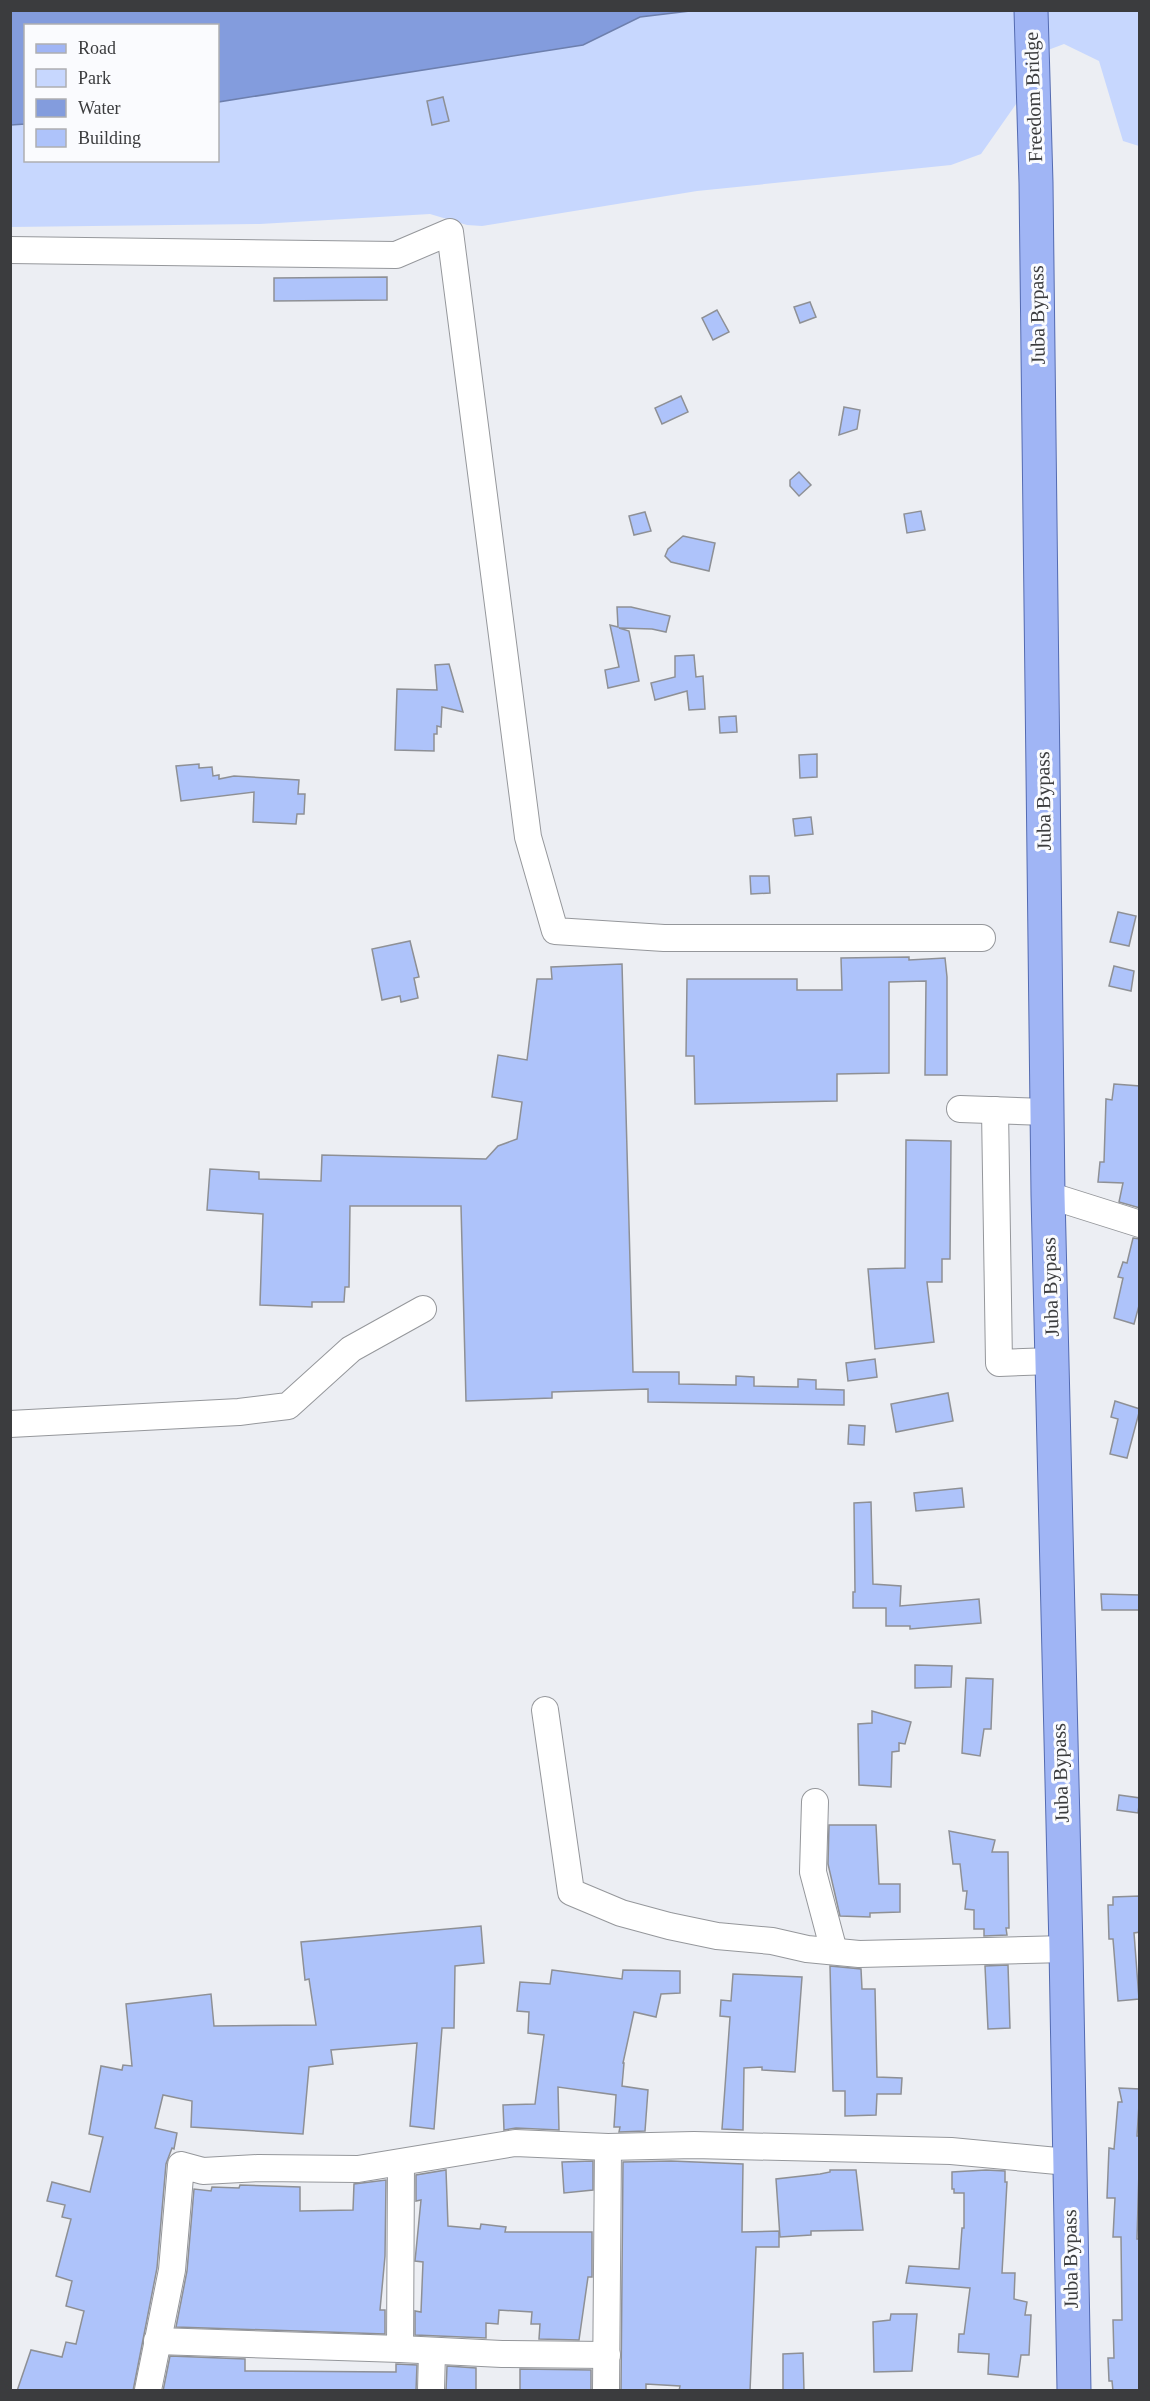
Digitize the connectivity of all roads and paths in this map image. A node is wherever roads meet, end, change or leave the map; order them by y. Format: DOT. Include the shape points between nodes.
graph roads {
  1 [pos="1031,10"];
  2 [pos="1036,183"];
  3 [pos="10,250"];
  4 [pos="982,938"];
  5 [pos="960,1109"];
  6 [pos="995,1110"];
  7 [pos="1047,1112"];
  8 [pos="1048,1195"];
  9 [pos="1140,1224"];
  10 [pos="423,1309"];
  11 [pos="1052,1361"];
  12 [pos="10,1424"];
  13 [pos="545,1710"];
  14 [pos="815,1803"];
  15 [pos="1066,1949"];
  16 [pos="834,1951"];
  17 [pos="608,2147"];
  18 [pos="1068,2162"];
  19 [pos="401,2163"];
  20 [pos="157,2341"];
  21 [pos="400,2349"];
  22 [pos="432,2352"];
  23 [pos="607,2355"];
  24 [pos="148,2391"];
  25 [pos="431,2391"];
  26 [pos="606,2391"];
  27 [pos="1074,2391"];
  1 -- 2 [label="main road, Freedom Bridge"];
  2 -- 7 [label="main road, Juba Bypass"];
  3 -- 4 [label="street" via="396,255 450,232 528,837 555,931 664,938"];
  5 -- 6 [label="street"];
  6 -- 7 [label="street"];
  6 -- 11 [label="street" via="999,1364"];
  7 -- 8 [label="main road, Juba Bypass"];
  8 -- 9 [label="street"];
  8 -- 11 [label="main road, Juba Bypass"];
  10 -- 12 [label="street" via="351,1349 288,1406"];
  11 -- 15 [label="main road, Juba Bypass"];
  13 -- 16 [label="street" via="571,1892 621,1913 669,1926"];
  14 -- 16 [label="street" via="813,1872"];
  15 -- 16 [label="street" via="859,1954"];
  15 -- 18 [label="main road, Juba Bypass"];
  17 -- 18 [label="street" via="694,2145 951,2151"];
  17 -- 19 [label="street" via="515,2143"];
  17 -- 23 [label="street"];
  18 -- 27 [label="main road, Juba Bypass"];
  19 -- 20 [label="street" via="358,2169 203,2171 181,2165 172,2270"];
  19 -- 21 [label="street"];
  20 -- 21 [label="street"];
  20 -- 24 [label="street"];
  21 -- 22 [label="street"];
  22 -- 23 [label="street"];
  22 -- 25 [label="street"];
  23 -- 26 [label="street"];
}
